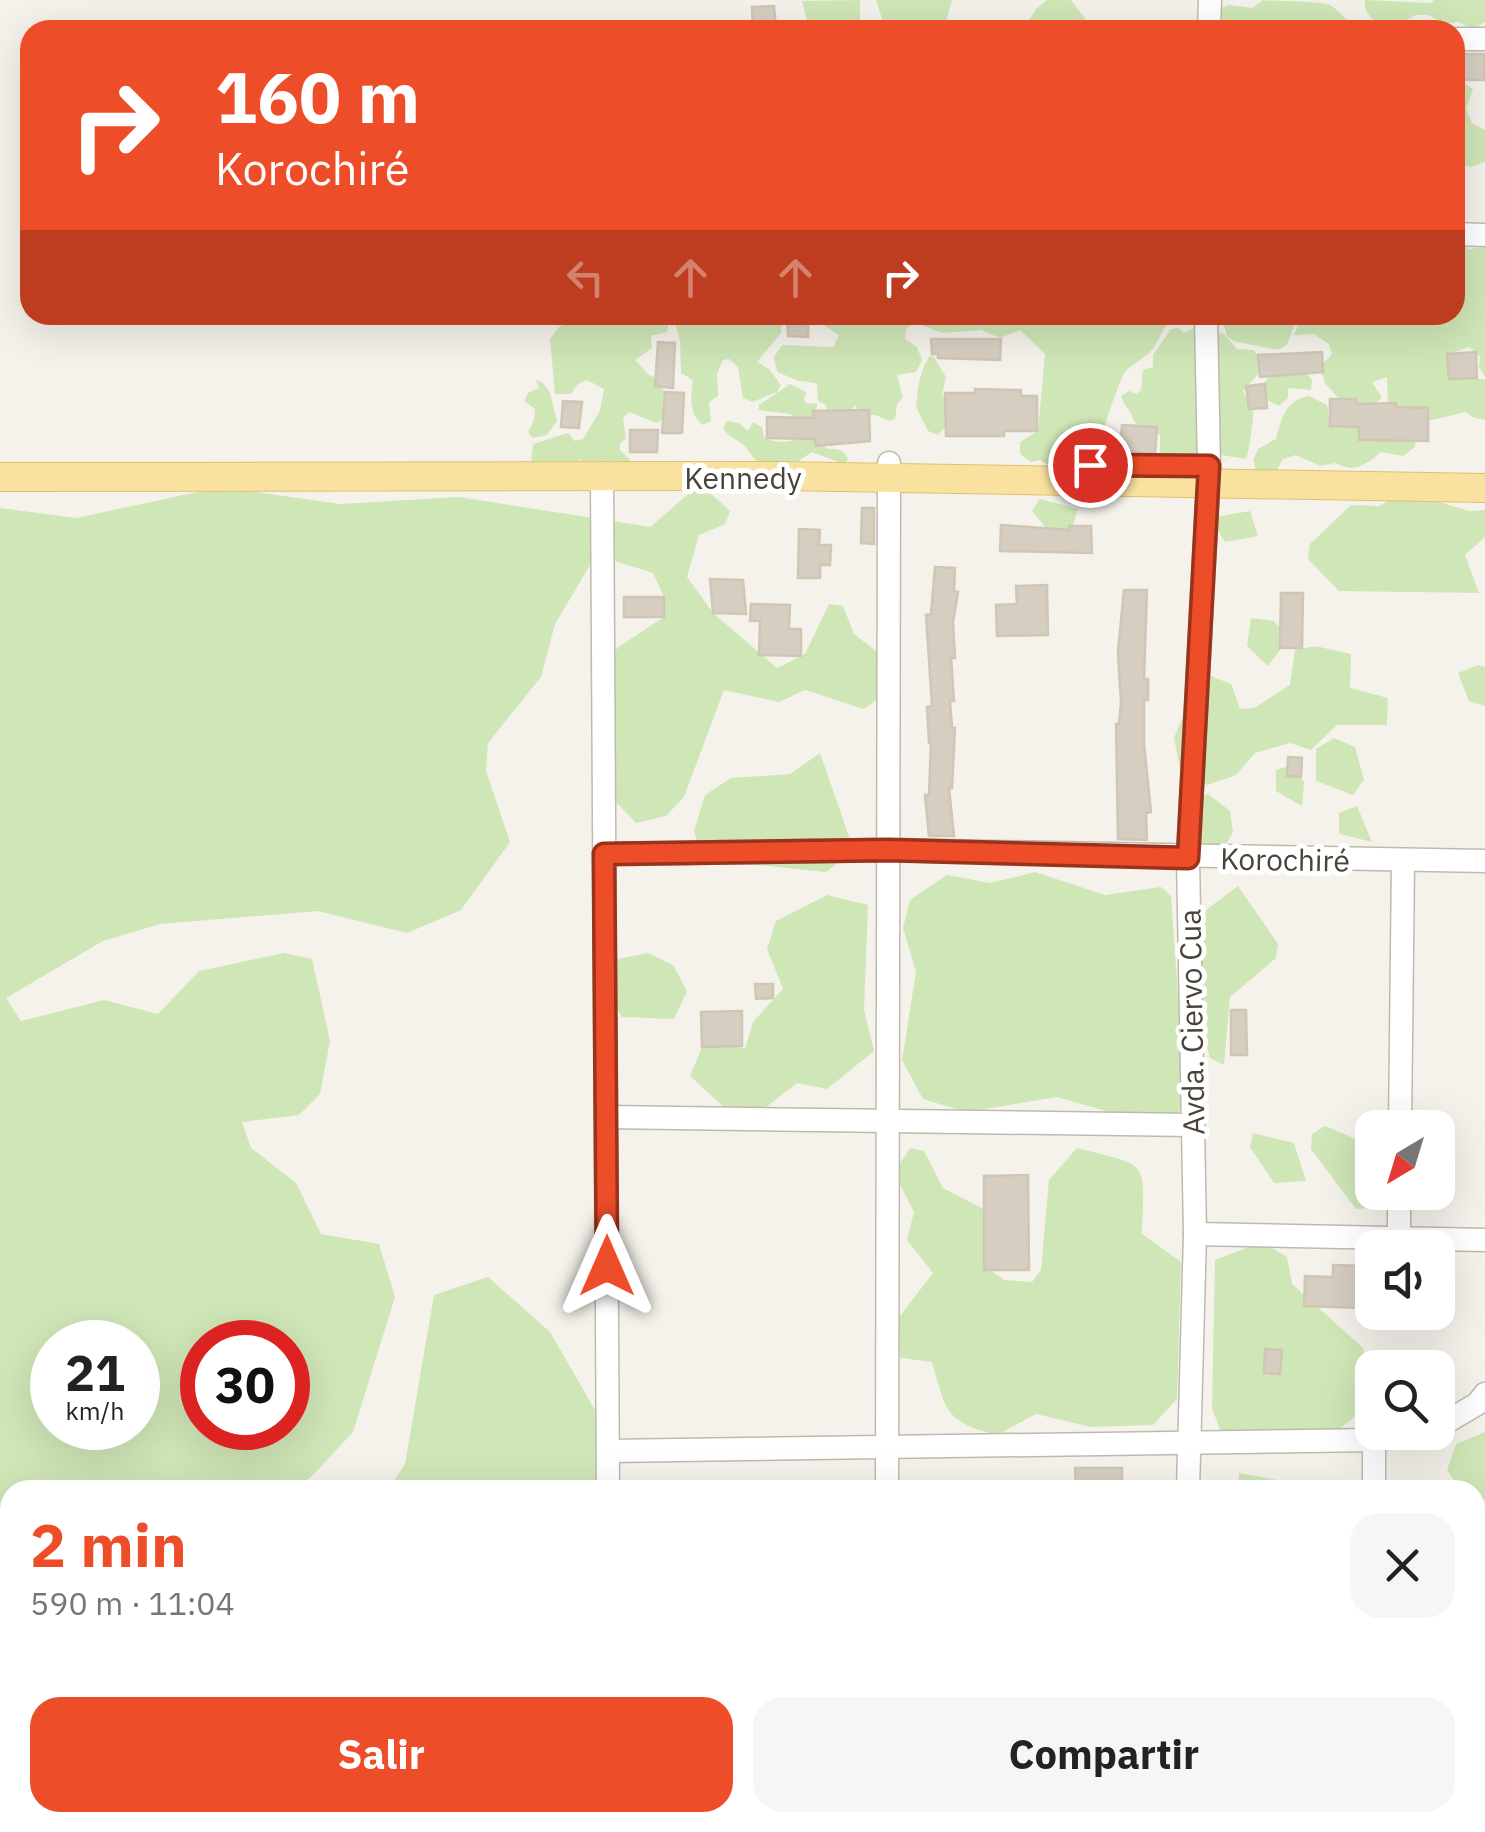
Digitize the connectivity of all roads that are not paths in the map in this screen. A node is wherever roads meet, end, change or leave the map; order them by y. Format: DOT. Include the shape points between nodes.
graph roads {
  1 [pos="1206,325"];
  2 [pos="0,460"];
  3 [pos="888,471"];
  4 [pos="1485,471"];
  5 [pos="1208,475"];
  6 [pos="602,476"];
  7 [pos="0,477"];
  8 [pos="1485,488"];
  9 [pos="888,850"];
  10 [pos="604,854"];
  11 [pos="1188,858"];
  12 [pos="1403,861"];
  13 [pos="1485,861"];
  14 [pos="1400,1110"];
  15 [pos="606,1117"];
  16 [pos="887,1122"];
  17 [pos="1192,1125"];
  18 [pos="1195,1234"];
  19 [pos="1355,1239"];
  20 [pos="1455,1240"];
  21 [pos="1485,1240"];
  22 [pos="1485,1394"];
  23 [pos="1455,1417"];
  24 [pos="1355,1440"];
  25 [pos="1189,1444"];
  26 [pos="886,1450"];
  27 [pos="1374,1450"];
  28 [pos="608,1451"];
  29 [pos="608,1480"];
  30 [pos="887,1480"];
  31 [pos="1188,1480"];
  32 [pos="1374,1480"];
  1 -- 5 [label="street, Avda. Ciervo Cua"];
  2 -- 3 [label="main road, Kennedy" via="524,459"];
  3 -- 5 [label="main road, Kennedy"];
  3 -- 6 [label="main road, Kennedy"];
  3 -- 9 [label="street"];
  4 -- 5 [label="main road, Kennedy"];
  5 -- 8 [label="main road, Kennedy"];
  5 -- 11 [label="street, Avda. Ciervo Cua"];
  6 -- 7 [label="main road, Kennedy"];
  6 -- 10 [label="street"];
  9 -- 10 [label="street, Korochiré"];
  9 -- 11 [label="street, Korochiré"];
  9 -- 16 [label="street"];
  10 -- 15 [label="street"];
  11 -- 12 [label="street, Korochiré"];
  11 -- 17 [label="street, Avda. Ciervo Cua"];
  12 -- 13 [label="street, Korochiré"];
  12 -- 14 [label="street"];
  15 -- 16 [label="street"];
  15 -- 28 [label="street"];
  16 -- 17 [label="street"];
  16 -- 26 [label="street"];
  17 -- 18 [label="street, Avda. Ciervo Cua"];
  18 -- 19 [label="street"];
  18 -- 25 [label="street, Avda. Ciervo Cua"];
  20 -- 21 [label="street"];
  22 -- 23 [label="street"];
  24 -- 25 [label="street"];
  25 -- 26 [label="street"];
  25 -- 31 [label="street, Avda. Ciervo Cua"];
  26 -- 28 [label="street"];
  26 -- 30 [label="street"];
  27 -- 32 [label="street"];
  28 -- 29 [label="street"];
}
